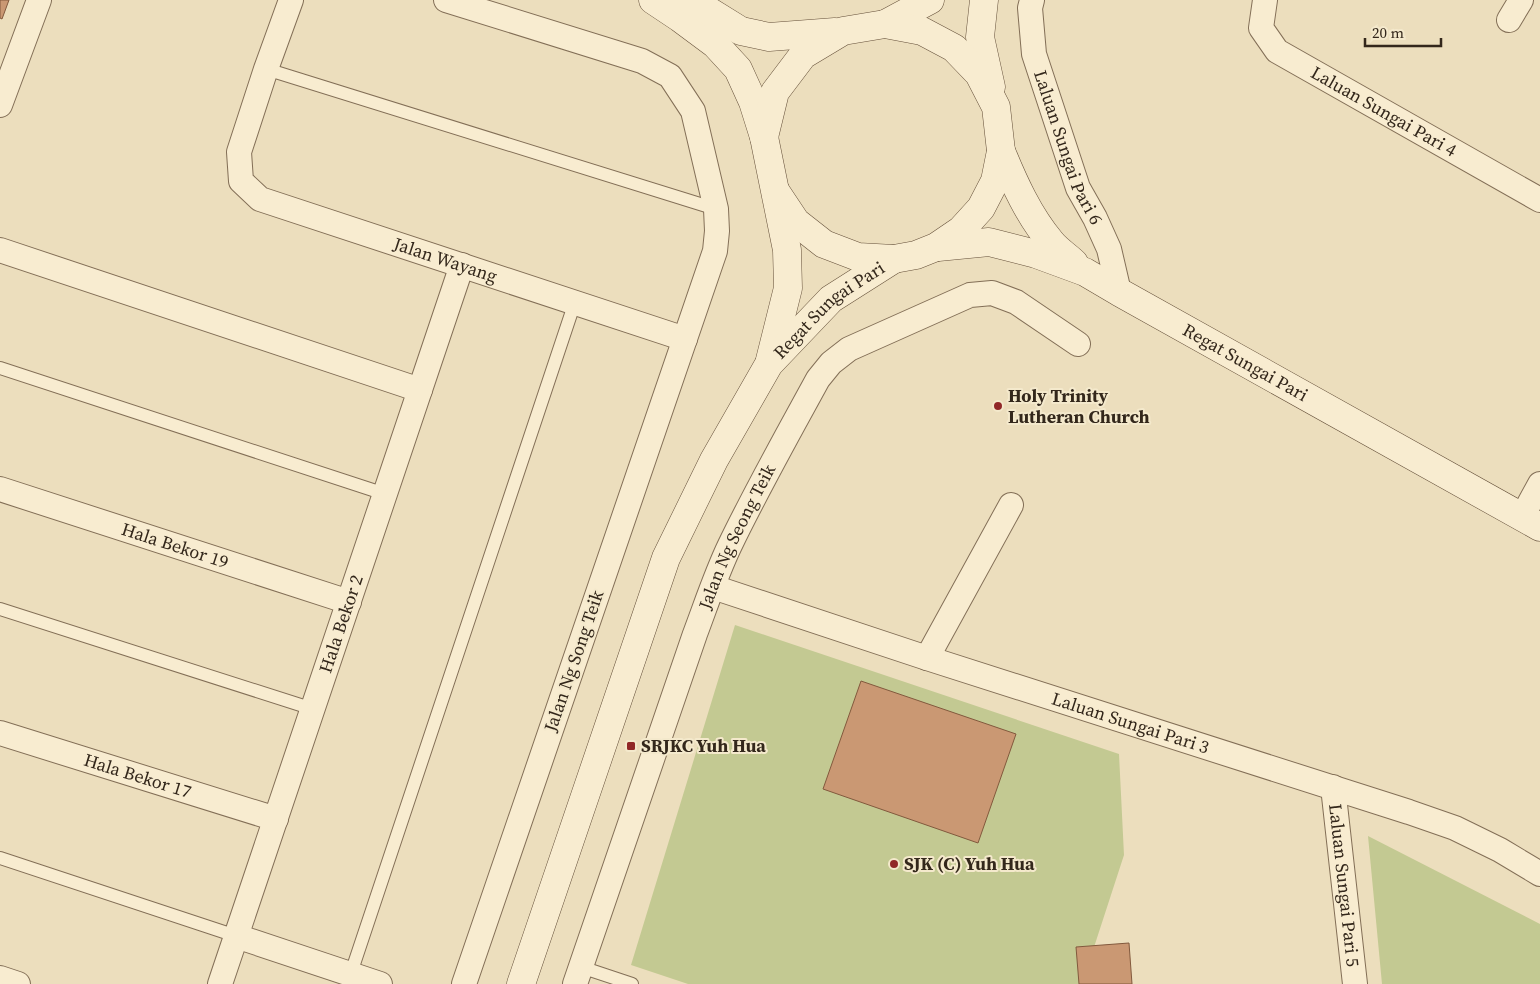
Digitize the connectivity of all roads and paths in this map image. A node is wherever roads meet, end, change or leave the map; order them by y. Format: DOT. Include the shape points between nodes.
graph roads {
  1 [pos="39,0"];
  2 [pos="291,0"];
  3 [pos="446,0"];
  4 [pos="653,0"];
  5 [pos="691,0"];
  6 [pos="930,0"];
  7 [pos="984,0"];
  8 [pos="1032,0"];
  9 [pos="1265,0"];
  10 [pos="1521,0"];
  11 [pos="1509,20"];
  12 [pos="885,24"];
  13 [pos="843,31"];
  14 [pos="266,69"];
  15 [pos="0,105"];
  16 [pos="996,107"];
  17 [pos="764,137"];
  18 [pos="1001,151"];
  19 [pos="776,192"];
  20 [pos="1540,200"];
  21 [pos="716,209"];
  22 [pos="936,247"];
  23 [pos="0,250"];
  24 [pos="894,259"];
  25 [pos="462,265"];
  26 [pos="1085,272"];
  27 [pos="1119,292"];
  28 [pos="574,302"];
  29 [pos="685,339"];
  30 [pos="1078,344"];
  31 [pos="769,364"];
  32 [pos="0,368"];
  33 [pos="420,390"];
  34 [pos="1540,484"];
  35 [pos="0,489"];
  36 [pos="385,494"];
  37 [pos="1010,505"];
  38 [pos="1531,522"];
  39 [pos="713,587"];
  40 [pos="349,602"];
  41 [pos="0,609"];
  42 [pos="927,658"];
  43 [pos="313,709"];
  44 [pos="0,733"];
  45 [pos="1333,787"];
  46 [pos="276,819"];
  47 [pos="0,858"];
  48 [pos="1540,874"];
  49 [pos="236,936"];
  50 [pos="578,975"];
  51 [pos="0,978"];
  52 [pos="349,979"];
  53 [pos="18,984"];
  54 [pos="220,984"];
  55 [pos="380,984"];
  56 [pos="464,984"];
  57 [pos="521,984"];
  58 [pos="632,984"];
  59 [pos="1355,984"];
  1 -- 15 [label="street"];
  2 -- 14 [label="street"];
  3 -- 21 [label="street, Jalan Ng Song Teik" via="642,60 670,76 692,111"];
  4 -- 17 [label="main road" via="715,44 738,69"];
  5 -- 13 [label="main road" via="741,31 769,37"];
  6 -- 12 [label="main road"];
  7 -- 16 [label="main road" via="980,36"];
  8 -- 27 [label="street, Laluan Sungai Pari 6" via="1034,54 1078,188 1109,249"];
  9 -- 20 [label="street, Laluan Sungai Pari 4" via="1261,28 1277,51"];
  10 -- 11 [label="street"];
  12 -- 13 [label="main road"];
  12 -- 16 [label="main road" via="922,31 954,48 979,74"];
  13 -- 17 [label="main road" via="803,55 775,92"];
  14 -- 21 [label="lane"];
  14 -- 25 [label="street, Jalan Wayang" via="239,152 241,181 260,199"];
  16 -- 18 [label="main road"];
  17 -- 19 [label="main road"];
  18 -- 22 [label="main road" via="995,181 981,208 961,230"];
  18 -- 26 [label="main road" via="1034,218 1052,243"];
  19 -- 24 [label="main road" via="796,222 824,244 858,257"];
  19 -- 31 [label="main road" via="787,250 788,288"];
  21 -- 29 [label="street, Jalan Ng Song Teik" via="715,251"];
  22 -- 24 [label="main road"];
  22 -- 26 [label="main road, Regat Sungai Pari" via="989,242 1036,254"];
  23 -- 33 [label="street"];
  24 -- 31 [label="main road, Regat Sungai Pari" via="831,299"];
  25 -- 28 [label="street, Jalan Wayang"];
  25 -- 33 [label="street, Hala Bekor 2"];
  26 -- 27 [label="main road, Regat Sungai Pari"];
  27 -- 38 [label="main road, Regat Sungai Pari"];
  28 -- 29 [label="street, Jalan Wayang"];
  28 -- 52 [label="lane"];
  29 -- 56 [label="street, Jalan Ng Song Teik"];
  30 -- 39 [label="street, Jalan Ng Seong Teik" via="1016,302 992,293 970,295 849,349 818,379 729,547"];
  31 -- 57 [label="main road" via="714,460 666,558"];
  32 -- 36 [label="lane"];
  33 -- 36 [label="street, Hala Bekor 2"];
  34 -- 38 [label="street"];
  35 -- 40 [label="street, Hala Bekor 19"];
  36 -- 40 [label="street, Hala Bekor 2"];
  37 -- 42 [label="street"];
  39 -- 42 [label="street, Laluan Sungai Pari 3"];
  39 -- 50 [label="street, Jalan Ng Seong Teik"];
  40 -- 43 [label="street, Hala Bekor 2"];
  41 -- 43 [label="lane"];
  42 -- 45 [label="street, Laluan Sungai Pari 3"];
  43 -- 46 [label="street, Hala Bekor 2"];
  44 -- 46 [label="street, Hala Bekor 17"];
  45 -- 48 [label="street, Laluan Sungai Pari 3" via="1455,828"];
  45 -- 59 [label="street, Laluan Sungai Pari 5"];
  46 -- 49 [label="street, Hala Bekor 2"];
  47 -- 49 [label="lane"];
  49 -- 52 [label="street"];
  49 -- 54 [label="street, Hala Bekor 2"];
  50 -- 58 [label="lane"];
  51 -- 53 [label="street"];
  52 -- 55 [label="street"];
}
